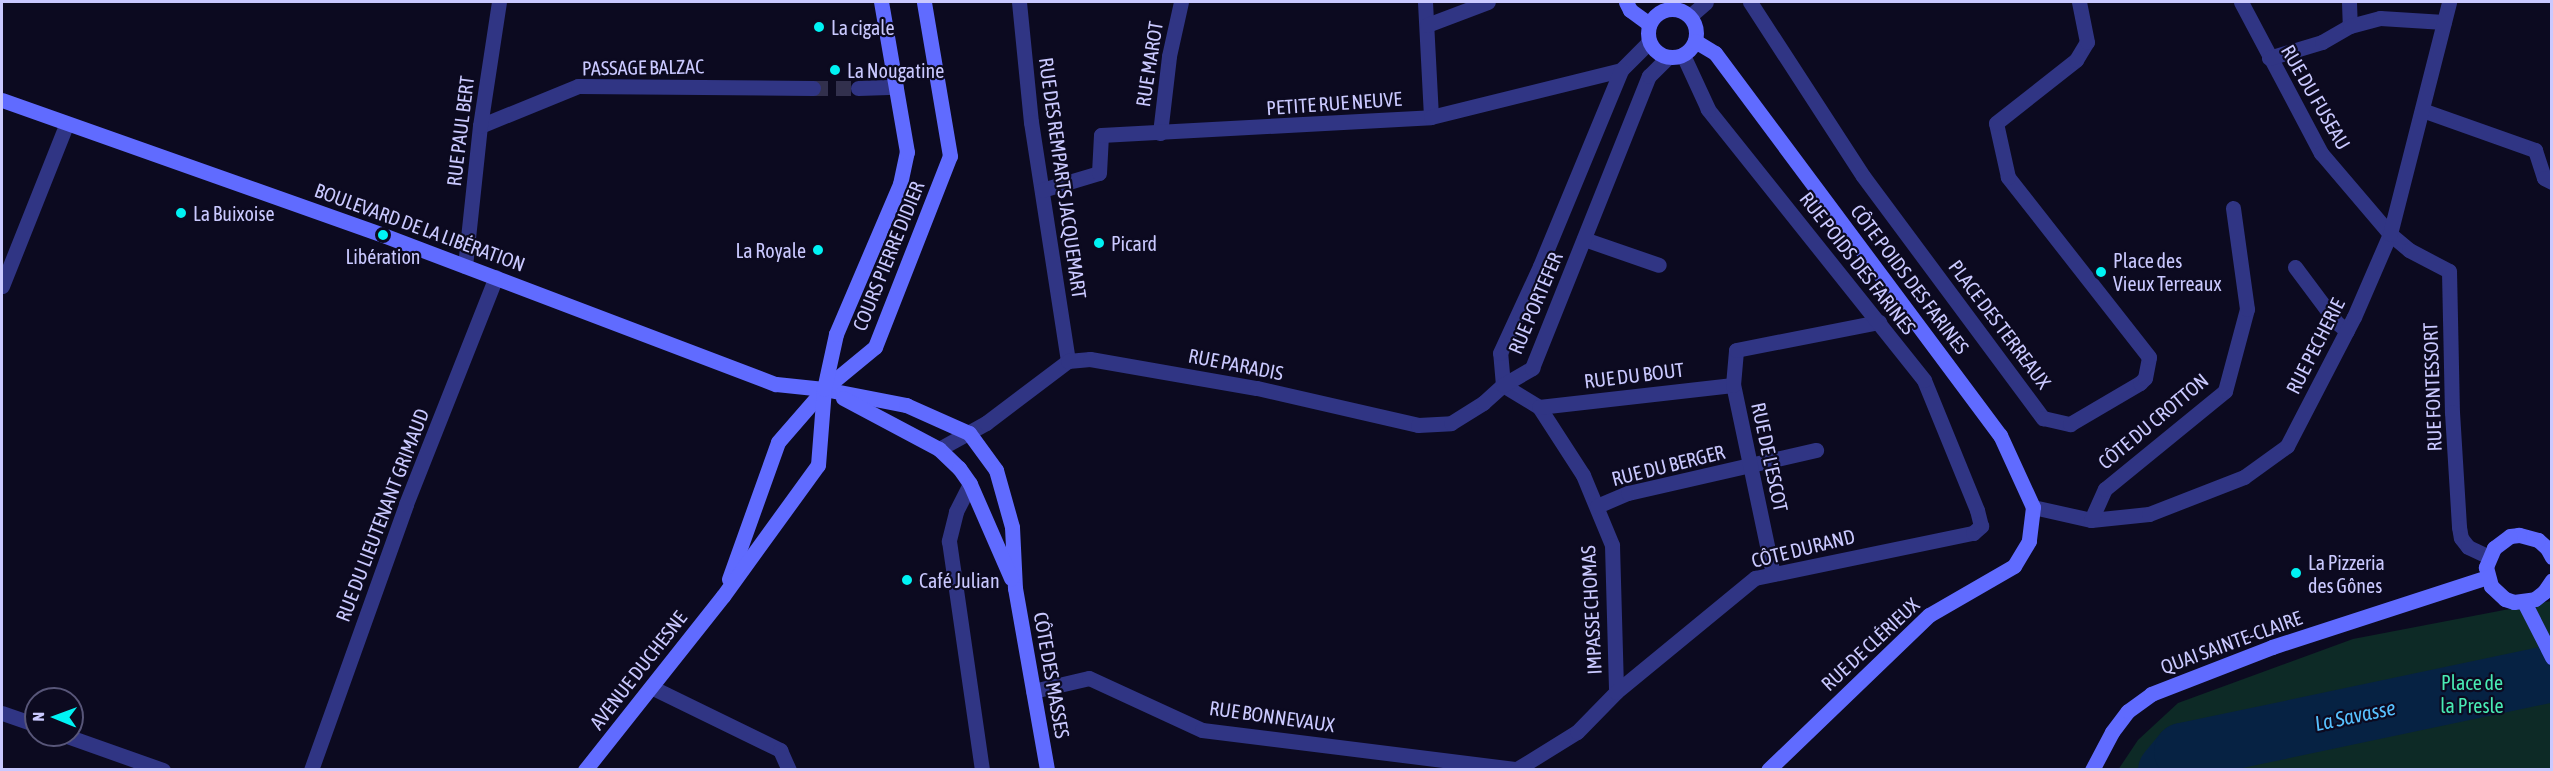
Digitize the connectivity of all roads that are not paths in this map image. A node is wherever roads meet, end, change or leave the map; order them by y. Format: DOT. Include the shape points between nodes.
graph roads {
  1 [pos="499,2"];
  2 [pos="880,2"];
  3 [pos="924,2"];
  4 [pos="1018,2"];
  5 [pos="1181,2"];
  6 [pos="1425,2"];
  7 [pos="1488,2"];
  8 [pos="1626,2"];
  9 [pos="1706,2"];
  10 [pos="1750,2"];
  11 [pos="2079,2"];
  12 [pos="2241,2"];
  13 [pos="2349,2"];
  14 [pos="2449,2"];
  15 [pos="1684,9"];
  16 [pos="2444,22"];
  17 [pos="1649,24"];
  18 [pos="1427,25"];
  19 [pos="2350,26"];
  20 [pos="1695,41"];
  21 [pos="1648,43"];
  22 [pos="1683,55"];
  23 [pos="1667,58"];
  24 [pos="2269,58"];
  25 [pos="1621,70"];
  26 [pos="896,87"];
  27 [pos="813,88"];
  28 [pos="858,88"];
  29 [pos="2,100"];
  30 [pos="2422,110"];
  31 [pos="1431,117"];
  32 [pos="67,123"];
  33 [pos="480,126"];
  34 [pos="1160,133"];
  35 [pos="2552,182"];
  36 [pos="1042,190"];
  37 [pos="2233,208"];
  38 [pos="2390,234"];
  39 [pos="1584,239"];
  40 [pos="1659,265"];
  41 [pos="465,266"];
  42 [pos="2295,267"];
  43 [pos="496,277"];
  44 [pos="2,286"];
  45 [pos="1879,322"];
  46 [pos="2347,331"];
  47 [pos="1068,361"];
  48 [pos="1503,385"];
  49 [pos="1733,385"];
  50 [pos="824,389"];
  51 [pos="1539,407"];
  52 [pos="969,433"];
  53 [pos="939,449"];
  54 [pos="1816,450"];
  55 [pos="1750,466"];
  56 [pos="970,484"];
  57 [pos="1597,507"];
  58 [pos="2033,507"];
  59 [pos="1977,510"];
  60 [pos="2091,520"];
  61 [pos="2545,538"];
  62 [pos="2552,556"];
  63 [pos="2489,557"];
  64 [pos="1773,574"];
  65 [pos="2488,577"];
  66 [pos="2551,581"];
  67 [pos="1015,588"];
  68 [pos="723,596"];
  69 [pos="2524,602"];
  70 [pos="2549,652"];
  71 [pos="651,687"];
  72 [pos="1033,691"];
  73 [pos="1616,692"];
  74 [pos="2,713"];
  75 [pos="24,721"];
  76 [pos="84,742"];
  77 [pos="1517,769"];
  78 [pos="163,770"];
  79 [pos="310,770"];
  80 [pos="585,770"];
  81 [pos="789,770"];
  82 [pos="982,770"];
  83 [pos="1047,770"];
  84 [pos="1768,770"];
  85 [pos="2092,770"];
  1 -- 33 [label="street, RUE PAUL BERT"];
  2 -- 26 [label="main road, COURS PIERRE DIDIER"];
  3 -- 50 [label="main road, COURS PIERRE DIDIER" via="950,156 875,347"];
  4 -- 36 [label="street, RUE DES REMPARTS JACQUEMART"];
  5 -- 34 [label="street, RUE MAROT" via="1169,56"];
  6 -- 18 [label="street"];
  7 -- 18 [label="street"];
  8 -- 17 [label="main road" via="1630,10"];
  9 -- 15 [label="street"];
  10 -- 11 [label="street, PLACE DES TERREAUX" via="1863,176 2043,418 2070,424 2140,383 2145,378 2149,357 2008,177 1996,123 2076,60 2087,42"];
  12 -- 24 [label="street, RUE DU FUSEAU"];
  13 -- 19 [label="street"];
  14 -- 16 [label="street, RUE PECHERIE"];
  15 -- 17 [label="main road" via="1666,8 1653,15"];
  15 -- 20 [label="main road" via="1696,28"];
  16 -- 19 [label="street" via="2380,18"];
  16 -- 30 [label="street, RUE PECHERIE"];
  17 -- 21 [label="main road"];
  18 -- 31 [label="street"];
  19 -- 24 [label="street" via="2322,42"];
  20 -- 22 [label="main road"];
  20 -- 58 [label="main road, CÔTE POIDS DES FARINES" via="1715,52 2000,435"];
  21 -- 23 [label="main road"];
  21 -- 25 [label="street"];
  22 -- 23 [label="main road"];
  22 -- 45 [label="street, RUE POIDS DES FARINES" via="1708,109"];
  23 -- 39 [label="street, RUE PORTEFER" via="1649,76"];
  24 -- 38 [label="street, RUE DU FUSEAU" via="2321,153"];
  25 -- 31 [label="street, PETITE RUE NEUVE"];
  25 -- 48 [label="street, RUE PORTEFER" via="1500,353"];
  26 -- 28 [label="street"];
  26 -- 50 [label="main road, COURS PIERRE DIDIER" via="907,152 900,184 836,334"];
  27 -- 33 [label="street, PASSAGE BALZAC" via="578,86"];
  29 -- 32 [label="main road, BOULEVARD DE LA LIBÉRATION"];
  30 -- 35 [label="street" via="2535,150 2544,178"];
  30 -- 38 [label="street, RUE PECHERIE"];
  31 -- 34 [label="street, PETITE RUE NEUVE"];
  32 -- 41 [label="main road, BOULEVARD DE LA LIBÉRATION"];
  32 -- 44 [label="street"];
  33 -- 41 [label="street, RUE PAUL BERT"];
  34 -- 36 [label="street, PETITE RUE NEUVE" via="1101,135 1099,173"];
  36 -- 47 [label="street, RUE DES REMPARTS JACQUEMART"];
  37 -- 60 [label="street, CÔTE DU CROTTON" via="2247,309 2225,391 2105,489"];
  38 -- 46 [label="street, RUE PECHERIE"];
  38 -- 63 [label="street, RUE FONTESSORT" via="2409,250 2450,272 2459,527 2468,547"];
  39 -- 40 [label="street"];
  39 -- 48 [label="street, RUE PORTEFER" via="1532,368"];
  41 -- 43 [label="main road, BOULEVARD DE LA LIBÉRATION"];
  42 -- 46 [label="street"];
  43 -- 50 [label="main road, BOULEVARD DE LA LIBÉRATION" via="776,384"];
  43 -- 79 [label="street, RUE DU LIEUTENANT GRIMAUD" via="406,504"];
  45 -- 49 [label="street, RUE DE L'ESCOT" via="1736,350"];
  45 -- 59 [label="street, RUE POIDS DES FARINES" via="1924,380"];
  46 -- 60 [label="street, RUE PECHERIE" via="2287,446 2244,477 2149,514"];
  47 -- 48 [label="street, RUE PARADIS" via="1090,359 1257,388 1418,425 1450,423"];
  47 -- 52 [label="street"];
  48 -- 51 [label="street, IMPASSE CHOMAS"];
  49 -- 51 [label="street, RUE DU BOUT"];
  49 -- 55 [label="street, RUE DE L'ESCOT"];
  50 -- 52 [label="main road, CÔTE DES MASSES" via="906,405"];
  50 -- 53 [label="main road, CÔTE DES MASSES"];
  50 -- 68 [label="main road, AVENUE DUCHESNE" via="775,448"];
  50 -- 68 [label="main road, AVENUE DUCHESNE" via="818,465"];
  51 -- 57 [label="street, IMPASSE CHOMAS" via="1583,475"];
  52 -- 53 [label="street"];
  52 -- 67 [label="main road, CÔTE DES MASSES" via="996,470 1012,527"];
  53 -- 56 [label="main road, CÔTE DES MASSES"];
  54 -- 55 [label="street, RUE DU BERGER"];
  55 -- 57 [label="street, RUE DU BERGER" via="1628,493"];
  55 -- 64 [label="street, RUE DE L'ESCOT"];
  56 -- 67 [label="main road, CÔTE DES MASSES"];
  56 -- 82 [label="street" via="948,541"];
  57 -- 73 [label="street, IMPASSE CHOMAS" via="1612,544"];
  58 -- 60 [label="street, RUE PECHERIE"];
  58 -- 84 [label="main road, RUE DE CLÉRIEUX" via="2029,541 2014,566 1929,615"];
  59 -- 64 [label="street, CÔTE DURAND" via="1981,526 1972,533"];
  61 -- 62 [label="main road"];
  61 -- 63 [label="main road" via="2510,536"];
  63 -- 65 [label="main road"];
  64 -- 73 [label="street, CÔTE DURAND" via="1755,578"];
  65 -- 69 [label="main road" via="2491,586 2505,599"];
  65 -- 85 [label="main road, QUAI SAINTE-CLAIRE" via="2272,647 2151,694 2128,711"];
  66 -- 69 [label="main road" via="2535,599"];
  67 -- 72 [label="main road, CÔTE DES MASSES"];
  68 -- 71 [label="main road, AVENUE DUCHESNE"];
  69 -- 70 [label="main road"];
  71 -- 80 [label="main road, AVENUE DUCHESNE"];
  71 -- 81 [label="street" via="780,750"];
  72 -- 77 [label="street, RUE BONNEVAUX" via="1089,678 1202,730"];
  72 -- 83 [label="main road, CÔTE DES MASSES"];
  73 -- 77 [label="street, CÔTE DURAND" via="1577,732"];
  74 -- 75 [label="street"];
  76 -- 78 [label="street"];
}
